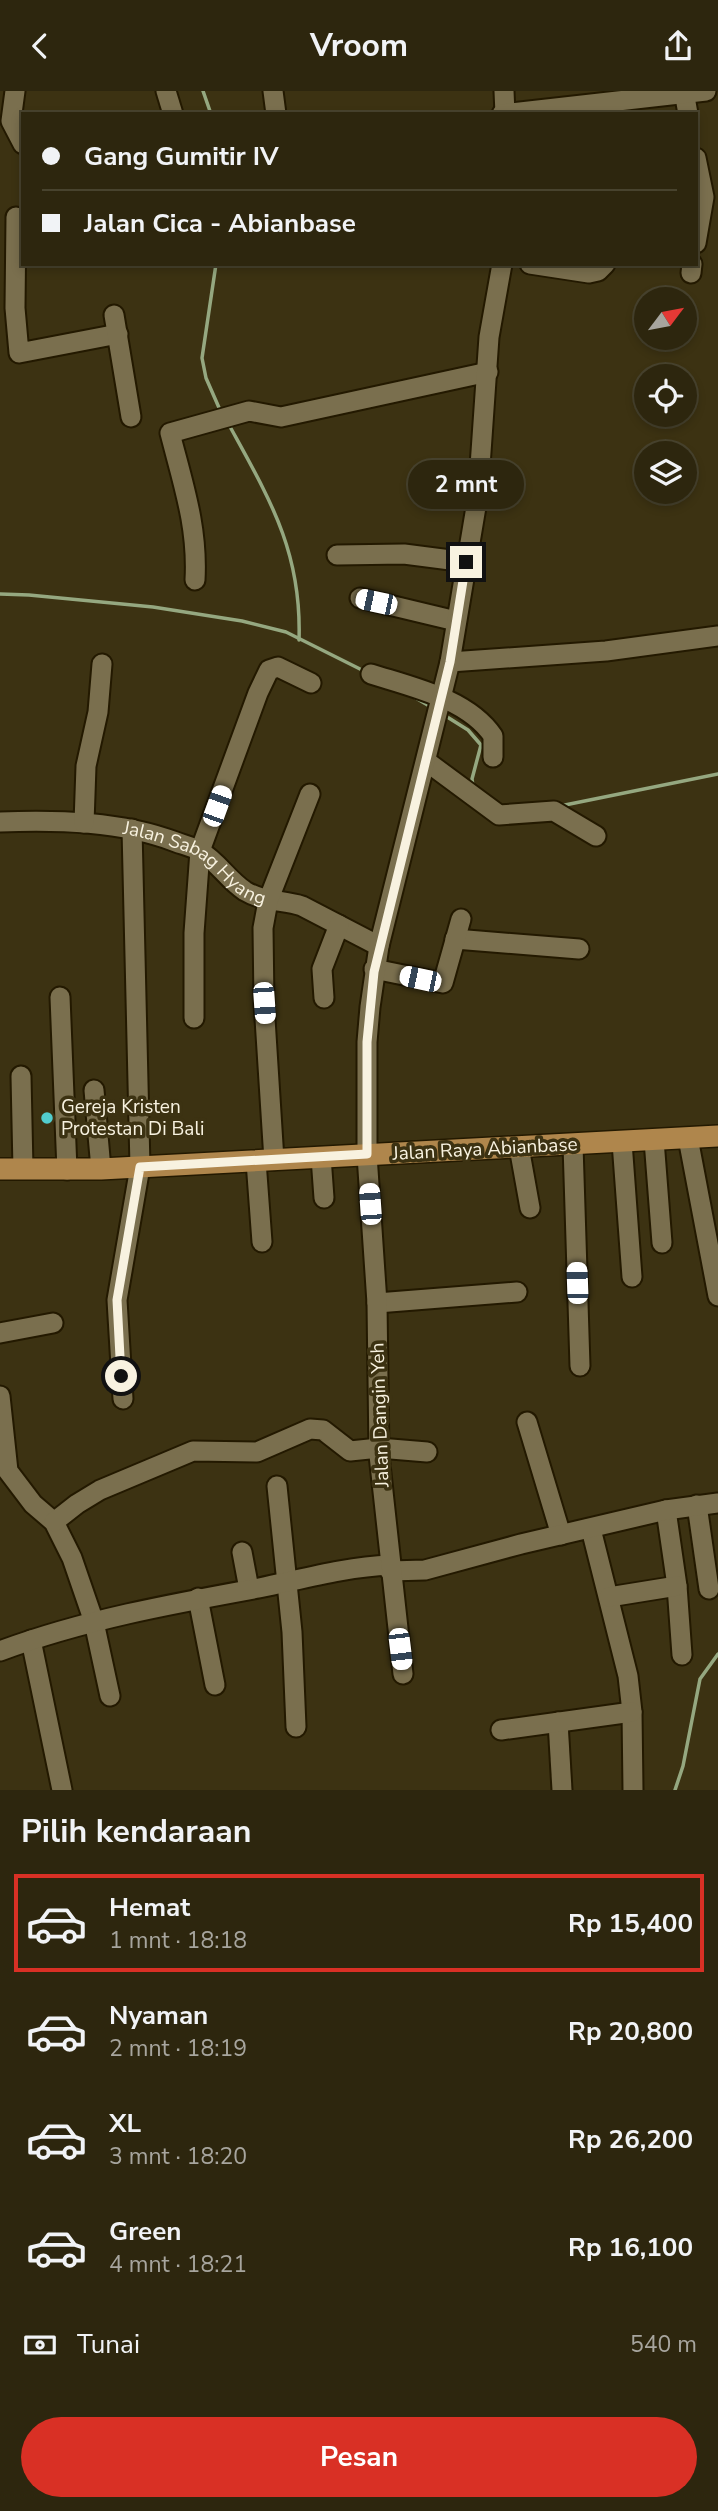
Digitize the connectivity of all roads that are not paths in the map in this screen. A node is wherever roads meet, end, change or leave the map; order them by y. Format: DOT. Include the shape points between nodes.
graph roads {
  1 [pos="15,91"];
  2 [pos="166,91"];
  3 [pos="273,91"];
  4 [pos="504,91"];
  5 [pos="706,91"];
  6 [pos="685,92"];
  7 [pos="565,110"];
  8 [pos="172,112"];
  9 [pos="276,112"];
  10 [pos="504,112"];
  11 [pos="534,112"];
  12 [pos="688,112"];
  13 [pos="21,139"];
  14 [pos="698,168"];
  15 [pos="13,219"];
  16 [pos="698,232"];
  17 [pos="502,266"];
  18 [pos="543,266"];
  19 [pos="603,266"];
  20 [pos="488,372"];
  21 [pos="131,417"];
  22 [pos="337,555"];
  23 [pos="466,562"];
  24 [pos="195,580"];
  25 [pos="360,599"];
  26 [pos="456,621"];
  27 [pos="718,636"];
  28 [pos="450,662"];
  29 [pos="102,664"];
  30 [pos="372,674"];
  31 [pos="311,683"];
  32 [pos="440,699"];
  33 [pos="493,757"];
  34 [pos="426,761"];
  35 [pos="310,795"];
  36 [pos="0,822"];
  37 [pos="84,823"];
  38 [pos="132,829"];
  39 [pos="596,836"];
  40 [pos="200,851"];
  41 [pos="268,901"];
  42 [pos="461,919"];
  43 [pos="339,925"];
  44 [pos="456,939"];
  45 [pos="379,946"];
  46 [pos="579,949"];
  47 [pos="374,969"];
  48 [pos="60,997"];
  49 [pos="324,998"];
  50 [pos="194,1018"];
  51 [pos="21,1076"];
  52 [pos="94,1090"];
  53 [pos="718,1136"];
  54 [pos="688,1138"];
  55 [pos="654,1140"];
  56 [pos="622,1142"];
  57 [pos="573,1145"];
  58 [pos="519,1147"];
  59 [pos="367,1154"];
  60 [pos="321,1157"];
  61 [pos="265,1161"];
  62 [pos="140,1167"];
  63 [pos="0,1169"];
  64 [pos="23,1169"];
  65 [pos="101,1169"];
  66 [pos="67,1170"];
  67 [pos="324,1198"];
  68 [pos="530,1208"];
  69 [pos="262,1242"];
  70 [pos="663,1243"];
  71 [pos="632,1277"];
  72 [pos="517,1292"];
  73 [pos="718,1296"];
  74 [pos="377,1303"];
  75 [pos="53,1323"];
  76 [pos="0,1333"];
  77 [pos="580,1366"];
  78 [pos="0,1396"];
  79 [pos="123,1399"];
  80 [pos="527,1422"];
  81 [pos="379,1448"];
  82 [pos="427,1452"];
  83 [pos="277,1486"];
  84 [pos="718,1503"];
  85 [pos="697,1505"];
  86 [pos="666,1510"];
  87 [pos="54,1522"];
  88 [pos="591,1529"];
  89 [pos="561,1535"];
  90 [pos="242,1552"];
  91 [pos="390,1568"];
  92 [pos="286,1583"];
  93 [pos="677,1586"];
  94 [pos="709,1589"];
  95 [pos="249,1590"];
  96 [pos="609,1597"];
  97 [pos="198,1598"];
  98 [pos="94,1622"];
  99 [pos="31,1640"];
  100 [pos="0,1651"];
  101 [pos="682,1655"];
  102 [pos="403,1675"];
  103 [pos="215,1685"];
  104 [pos="110,1696"];
  105 [pos="632,1712"];
  106 [pos="558,1722"];
  107 [pos="296,1727"];
  108 [pos="501,1730"];
  109 [pos="62,1790"];
  110 [pos="562,1790"];
  111 [pos="632,1790"];
  1 -- 13 [label="street" via="10,114"];
  2 -- 8 [label="street"];
  3 -- 9 [label="street"];
  4 -- 10 [label="street"];
  5 -- 6 [label="street"];
  6 -- 7 [label="street"];
  6 -- 12 [label="street"];
  7 -- 11 [label="street"];
  14 -- 16 [label="street" via="704,197"];
  15 -- 21 [label="street" via="19,353 116,325"];
  17 -- 20 [label="street, Jalan Dangin Yeh"];
  18 -- 19 [label="street" via="589,273"];
  20 -- 23 [label="street, Jalan Dangin Yeh" via="482,455"];
  20 -- 24 [label="street" via="281,417 248,411 170,433 193,522"];
  22 -- 23 [label="street" via="404,554"];
  23 -- 26 [label="street, Jalan Dangin Yeh"];
  25 -- 26 [label="street"];
  26 -- 28 [label="street, Jalan Dangin Yeh"];
  27 -- 28 [label="street" via="607,651"];
  28 -- 32 [label="street, Jalan Dangin Yeh"];
  29 -- 37 [label="street" via="86,766"];
  30 -- 32 [label="street"];
  31 -- 40 [label="street" via="278,667 269,670"];
  32 -- 33 [label="street" via="490,731 495,742"];
  32 -- 34 [label="street, Jalan Dangin Yeh"];
  34 -- 39 [label="street" via="499,815 554,811"];
  34 -- 45 [label="street, Jalan Dangin Yeh"];
  35 -- 41 [label="street"];
  36 -- 37 [label="street, Jalan Sabag Hyang"];
  37 -- 38 [label="street, Jalan Sabag Hyang"];
  38 -- 40 [label="street, Jalan Sabag Hyang"];
  38 -- 62 [label="street"];
  40 -- 41 [label="street, Jalan Sabag Hyang" via="236,884"];
  40 -- 50 [label="street"];
  41 -- 43 [label="street, Jalan Sabag Hyang" via="302,906"];
  41 -- 61 [label="street" via="262,961"];
  42 -- 44 [label="street"];
  43 -- 45 [label="street, Jalan Sabag Hyang"];
  43 -- 49 [label="street" via="322,968"];
  44 -- 46 [label="street"];
  44 -- 47 [label="street" via="443,983"];
  45 -- 47 [label="street, Jalan Dangin Yeh"];
  47 -- 59 [label="street, Jalan Dangin Yeh" via="367,1042"];
  48 -- 66 [label="street"];
  51 -- 64 [label="street"];
  52 -- 65 [label="street"];
  53 -- 54 [label="main road, Jalan Raya Abianbase"];
  54 -- 55 [label="main road, Jalan Raya Abianbase"];
  54 -- 73 [label="street"];
  55 -- 56 [label="main road, Jalan Raya Abianbase"];
  55 -- 70 [label="street"];
  56 -- 57 [label="main road, Jalan Raya Abianbase"];
  56 -- 71 [label="street"];
  57 -- 58 [label="main road, Jalan Raya Abianbase"];
  57 -- 77 [label="street"];
  58 -- 59 [label="main road, Jalan Raya Abianbase"];
  58 -- 68 [label="street"];
  59 -- 60 [label="main road, Jalan Raya Abianbase"];
  59 -- 74 [label="street, Jalan Dangin Yeh"];
  60 -- 61 [label="main road, Jalan Raya Abianbase"];
  60 -- 67 [label="street"];
  61 -- 62 [label="main road, Jalan Raya Abianbase"];
  61 -- 69 [label="street"];
  62 -- 65 [label="main road, Jalan Raya Abianbase"];
  62 -- 79 [label="street" via="117,1300"];
  63 -- 64 [label="main road, Jalan Raya Abianbase"];
  64 -- 66 [label="main road, Jalan Raya Abianbase"];
  65 -- 66 [label="main road, Jalan Raya Abianbase"];
  72 -- 74 [label="street"];
  74 -- 81 [label="street, Jalan Dangin Yeh"];
  75 -- 76 [label="street"];
  78 -- 87 [label="street" via="8,1471 33,1504"];
  80 -- 89 [label="street"];
  81 -- 82 [label="street"];
  81 -- 87 [label="street" via="350,1451 323,1430 310,1429 257,1452 193,1451 100,1490"];
  81 -- 91 [label="street, Jalan Dangin Yeh"];
  83 -- 92 [label="street"];
  84 -- 85 [label="street"];
  85 -- 86 [label="street"];
  85 -- 94 [label="street"];
  86 -- 88 [label="street"];
  86 -- 93 [label="street"];
  87 -- 98 [label="street"];
  88 -- 89 [label="street"];
  88 -- 96 [label="street"];
  89 -- 91 [label="street" via="425,1570"];
  90 -- 95 [label="street"];
  91 -- 92 [label="street" via="334,1570"];
  91 -- 102 [label="street, Jalan Dangin Yeh"];
  92 -- 95 [label="street"];
  92 -- 107 [label="street"];
  93 -- 96 [label="street"];
  93 -- 101 [label="street"];
  95 -- 97 [label="street"];
  96 -- 105 [label="street"];
  97 -- 98 [label="street"];
  97 -- 103 [label="street"];
  98 -- 99 [label="street"];
  98 -- 104 [label="street"];
  99 -- 100 [label="street"];
  99 -- 109 [label="street"];
  105 -- 106 [label="street"];
  105 -- 111 [label="street"];
  106 -- 108 [label="street"];
  106 -- 110 [label="street"];
}
